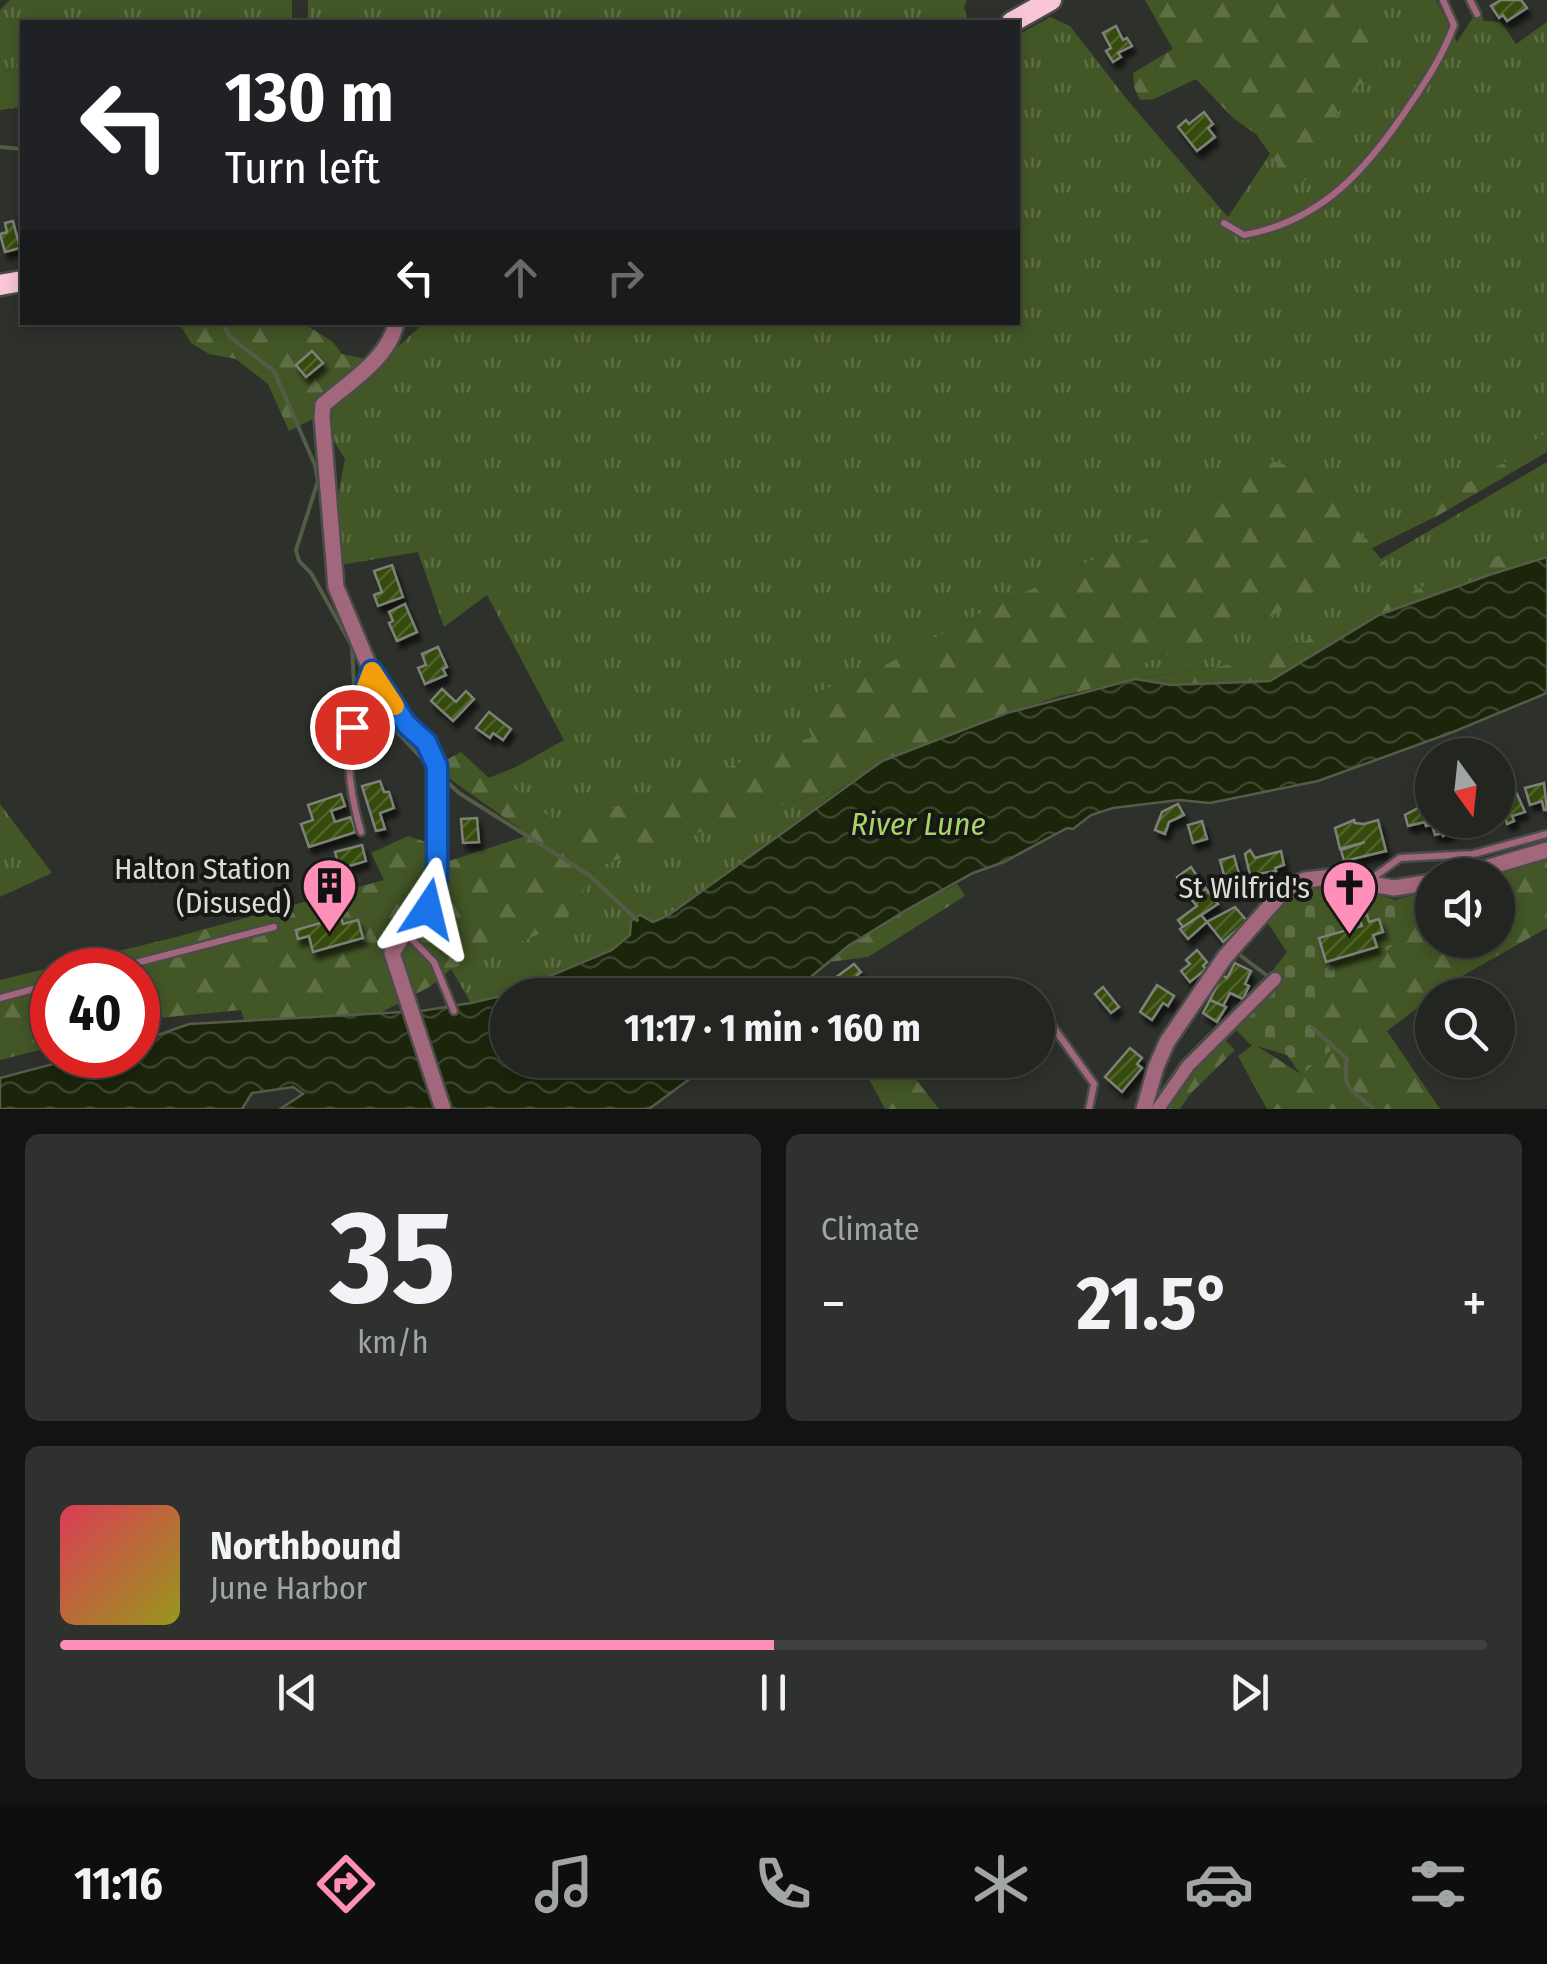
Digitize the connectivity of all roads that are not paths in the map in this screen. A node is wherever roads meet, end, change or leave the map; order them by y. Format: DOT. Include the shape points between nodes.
graph roads {
  1 [pos="1051,0"];
  2 [pos="1444,0"];
  3 [pos="1470,0"];
  4 [pos="1478,14"];
  5 [pos="1016,20"];
  6 [pos="1224,223"];
  7 [pos="396,325"];
  8 [pos="369,677"];
  9 [pos="361,832"];
  10 [pos="1547,834"];
  11 [pos="1547,850"];
  12 [pos="1515,859"];
  13 [pos="1366,882"];
  14 [pos="1415,885"];
  15 [pos="274,927"];
  16 [pos="405,932"];
  17 [pos="160,957"];
  18 [pos="1276,979"];
  19 [pos="30,990"];
  20 [pos="0,998"];
  21 [pos="454,1011"];
  22 [pos="1055,1028"];
  23 [pos="444,1109"];
  24 [pos="1089,1109"];
  25 [pos="1144,1109"];
  26 [pos="1158,1109"];
  1 -- 5 [label="highway"];
  2 -- 6 [label="lane" via="1454,25 1446,49 1359,174 1284,225 1244,235"];
  3 -- 4 [label="lane"];
  7 -- 8 [label="street" via="375,360 323,405 322,417 336,587"];
  8 -- 9 [label="lane" via="346,761"];
  8 -- 16 [label="street" via="426,742 437,766 437,880 428,909"];
  10 -- 13 [label="lane" via="1473,854 1400,858"];
  11 -- 12 [label="street"];
  13 -- 14 [label="street"];
  13 -- 25 [label="street" via="1316,878 1279,894 1167,1042"];
  15 -- 17 [label="lane"];
  16 -- 21 [label="lane" via="434,962"];
  16 -- 23 [label="street" via="392,953"];
  18 -- 26 [label="street" via="1188,1066"];
  19 -- 20 [label="lane"];
  22 -- 24 [label="lane" via="1094,1084"];
}
